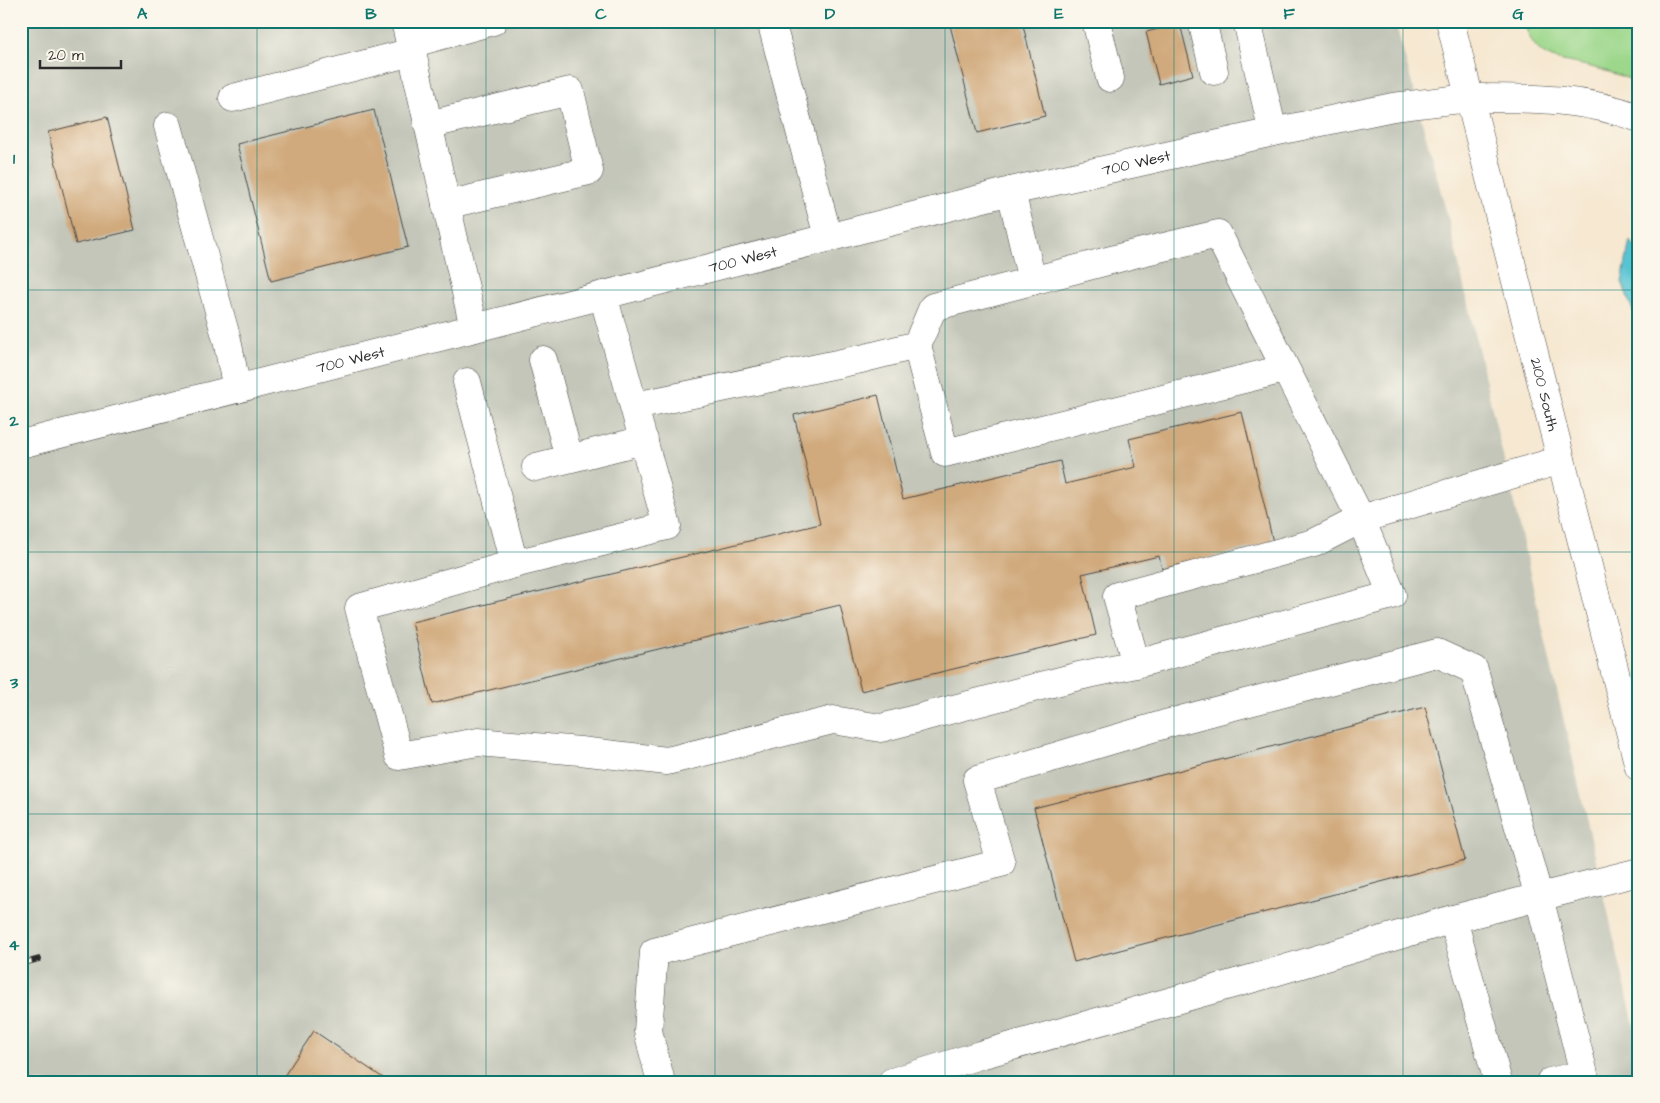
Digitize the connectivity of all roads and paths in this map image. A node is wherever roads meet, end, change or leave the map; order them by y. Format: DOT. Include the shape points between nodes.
graph roads {
  1 [pos="493,21"];
  2 [pos="772,21"];
  3 [pos="1096,21"];
  4 [pos="1202,21"];
  5 [pos="1247,21"];
  6 [pos="1450,21"];
  7 [pos="409,39"];
  8 [pos="1214,71"];
  9 [pos="1110,78"];
  10 [pos="233,98"];
  11 [pos="1469,98"];
  12 [pos="1639,118"];
  13 [pos="168,126"];
  14 [pos="428,126"];
  15 [pos="1273,132"];
  16 [pos="1010,191"];
  17 [pos="446,205"];
  18 [pos="828,238"];
  19 [pos="1032,280"];
  20 [pos="603,295"];
  21 [pos="474,328"];
  22 [pos="917,345"];
  23 [pos="544,360"];
  24 [pos="1284,369"];
  25 [pos="467,382"];
  26 [pos="237,388"];
  27 [pos="635,406"];
  28 [pos="644,440"];
  29 [pos="21,444"];
  30 [pos="569,458"];
  31 [pos="1561,460"];
  32 [pos="536,466"];
  33 [pos="1360,520"];
  34 [pos="514,564"];
  35 [pos="1136,664"];
  36 [pos="1639,767"];
  37 [pos="1639,872"];
  38 [pos="1539,897"];
  39 [pos="1453,919"];
  40 [pos="661,1082"];
  41 [pos="892,1082"];
  42 [pos="1498,1082"];
  43 [pos="1550,1082"];
  1 -- 7 [label="main road"];
  2 -- 18 [label="main road"];
  3 -- 9 [label="main road"];
  4 -- 8 [label="main road"];
  5 -- 15 [label="main road"];
  6 -- 11 [label="main road, 2100 South"];
  7 -- 10 [label="main road"];
  7 -- 14 [label="main road"];
  11 -- 12 [label="main road, 700 West" via="1572,100"];
  11 -- 15 [label="main road, 700 West" via="1393,107"];
  11 -- 31 [label="main road, 2100 South"];
  13 -- 26 [label="main road"];
  14 -- 17 [label="main road"];
  14 -- 17 [label="main road" via="570,91 589,171"];
  15 -- 16 [label="main road, 700 West"];
  16 -- 18 [label="main road, 700 West"];
  16 -- 19 [label="main road"];
  17 -- 21 [label="main road"];
  18 -- 20 [label="main road, 700 West"];
  19 -- 22 [label="main road" via="933,307"];
  19 -- 24 [label="main road" via="1218,234"];
  20 -- 21 [label="main road, 700 West"];
  20 -- 27 [label="main road"];
  21 -- 26 [label="main road, 700 West"];
  22 -- 24 [label="main road" via="945,453"];
  22 -- 27 [label="main road"];
  23 -- 30 [label="main road"];
  24 -- 33 [label="main road"];
  25 -- 34 [label="main road"];
  26 -- 29 [label="main road, 700 West"];
  27 -- 28 [label="main road"];
  28 -- 30 [label="main road"];
  28 -- 34 [label="main road" via="667,526"];
  30 -- 32 [label="main road"];
  31 -- 33 [label="main road"];
  31 -- 36 [label="main road, 2100 South"];
  33 -- 35 [label="main road" via="1314,543 1117,596"];
  33 -- 35 [label="main road" via="1392,595"];
  34 -- 35 [label="main road" via="359,608 399,756 478,742 667,761 833,720 881,728"];
  37 -- 38 [label="main road"];
  38 -- 39 [label="main road"];
  38 -- 40 [label="main road" via="1474,670 1437,653 1169,723 977,780 1001,863 654,952 648,1031"];
  38 -- 43 [label="main road" via="1584,1074"];
  39 -- 41 [label="main road"];
  39 -- 42 [label="main road"];
}
